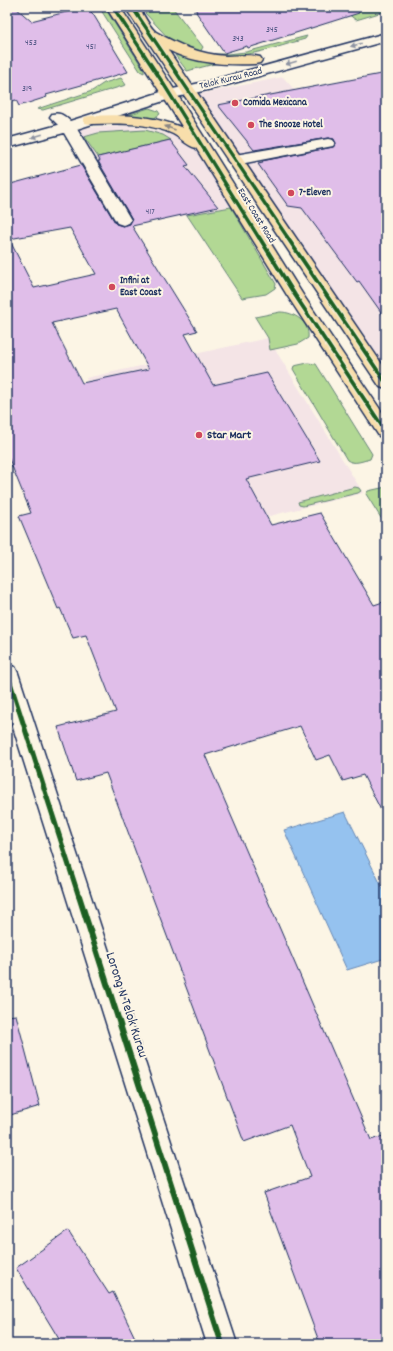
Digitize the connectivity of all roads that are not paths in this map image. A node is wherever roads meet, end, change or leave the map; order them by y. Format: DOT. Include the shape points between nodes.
graph roads {
  1 [pos="113,7"];
  2 [pos="132,7"];
  3 [pos="147,30"];
  4 [pos="386,37"];
  5 [pos="331,38"];
  6 [pos="255,60"];
  7 [pos="184,85"];
  8 [pos="166,89"];
  9 [pos="131,92"];
  10 [pos="72,110"];
  11 [pos="41,119"];
  12 [pos="90,120"];
  13 [pos="68,127"];
  14 [pos="7,131"];
  15 [pos="328,143"];
  16 [pos="7,144"];
  17 [pos="203,148"];
  18 [pos="235,160"];
  19 [pos="123,220"];
  20 [pos="386,383"];
  21 [pos="386,432"];
  22 [pos="7,673"];
  23 [pos="222,1344"];
  1 -- 8 [label="main road, East Coast Road"];
  2 -- 3 [label="main road, East Coast Road"];
  3 -- 6 [label="main road" via="167,45 190,55 221,60"];
  3 -- 7 [label="main road, East Coast Road"];
  4 -- 7 [label="street, Telok Kurau Road, one-way" via="250,75"];
  5 -- 6 [label="street, Telok Kurau Road"];
  6 -- 7 [label="street, Telok Kurau Road"];
  7 -- 8 [label="street, Telok Kurau Road"];
  7 -- 18 [label="main road, East Coast Road"];
  8 -- 9 [label="street, Telok Kurau Road"];
  8 -- 12 [label="street, Telok Kurau Road"];
  8 -- 17 [label="main road, East Coast Road"];
  10 -- 11 [label="street"];
  11 -- 13 [label="street"];
  11 -- 14 [label="street"];
  12 -- 13 [label="street, Telok Kurau Road"];
  17 -- 12 [label="main road, one-way" via="180,131 154,122 128,119"];
  13 -- 16 [label="street, Telok Kurau Road, one-way"];
  13 -- 19 [label="street"];
  15 -- 18 [label="street"];
  17 -- 21 [label="main road, East Coast Road"];
  18 -- 20 [label="main road, East Coast Road"];
  22 -- 23 [label="street, Lorong N Telok Kurau"];
}
